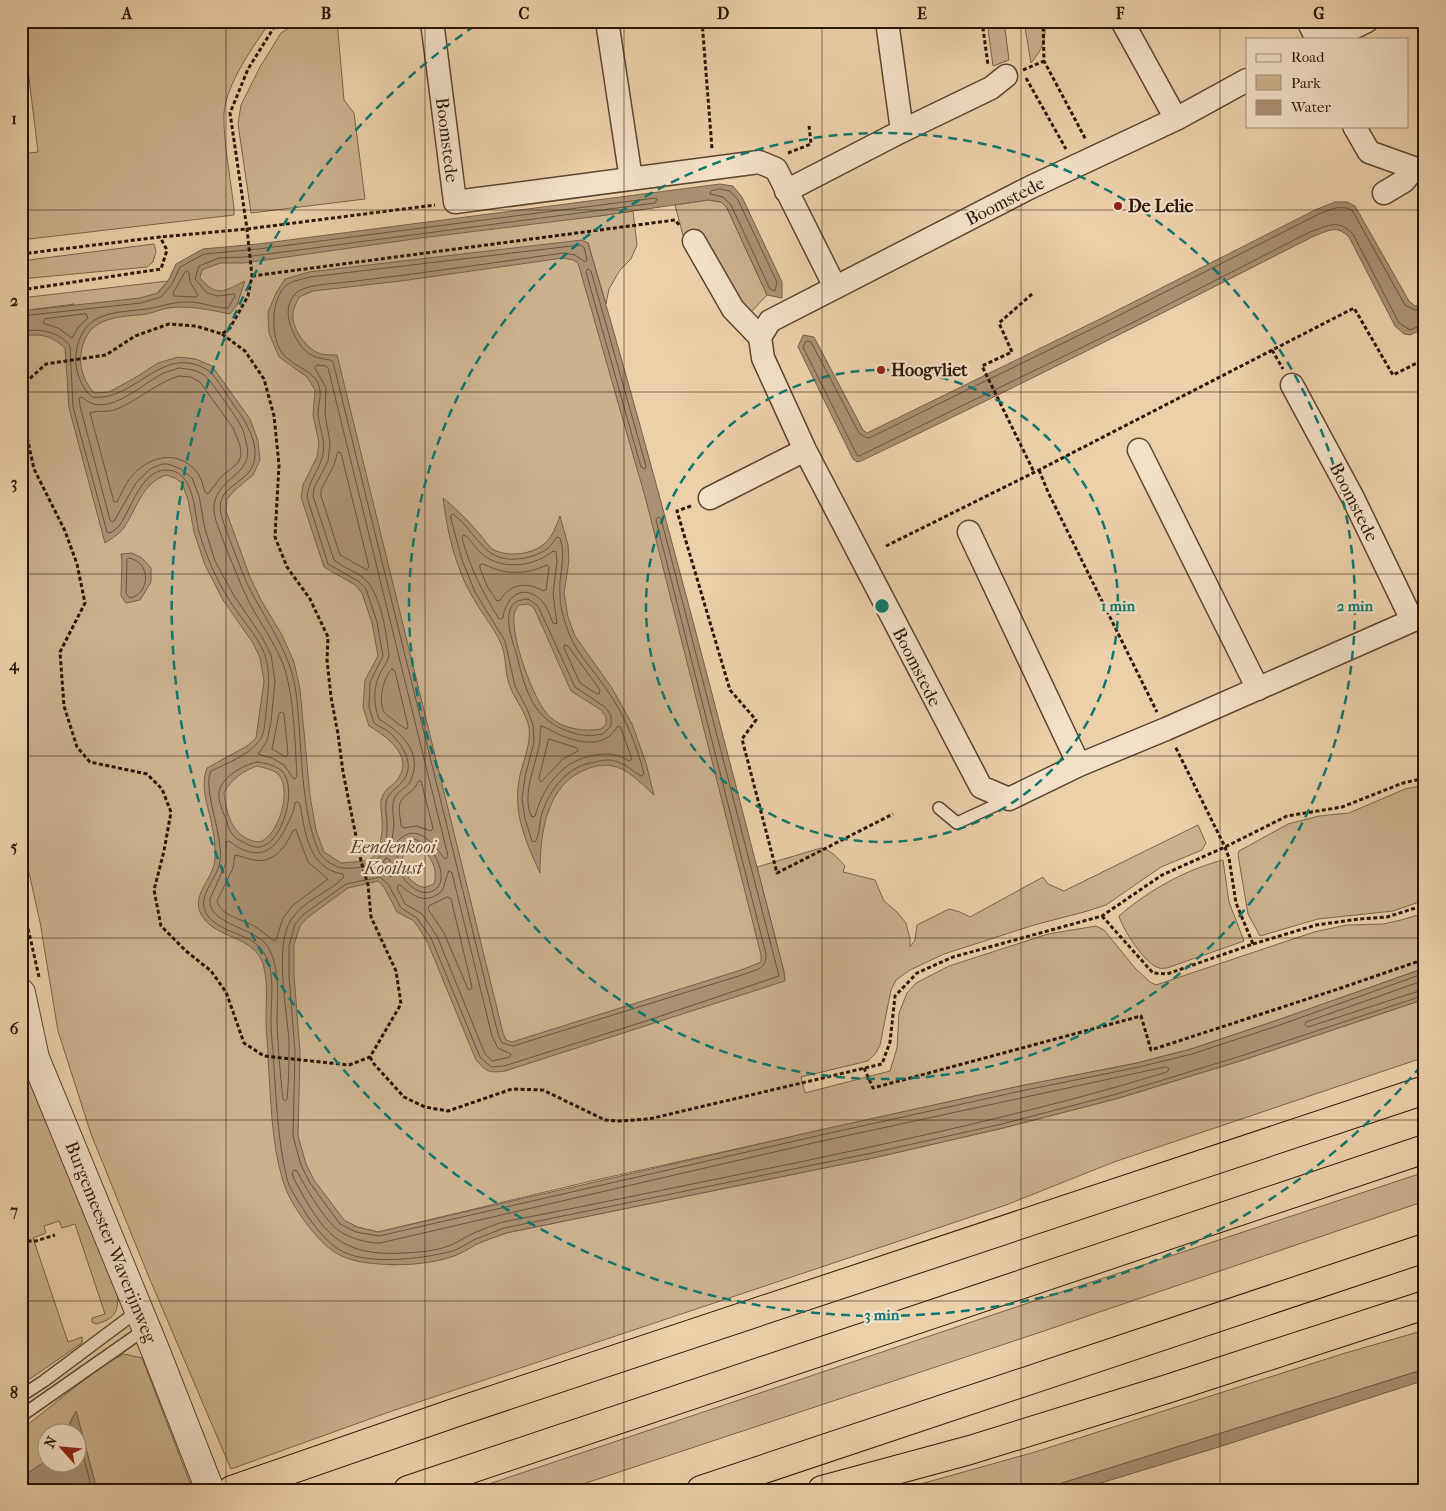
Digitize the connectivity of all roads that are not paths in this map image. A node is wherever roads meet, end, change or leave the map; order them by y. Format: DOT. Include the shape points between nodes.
graph roads {
  1 [pos="432,21"];
  2 [pos="607,21"];
  3 [pos="887,21"];
  4 [pos="1122,21"];
  5 [pos="1308,21"];
  6 [pos="1367,21"];
  7 [pos="1316,38"];
  8 [pos="1332,38"];
  9 [pos="1009,75"];
  10 [pos="1246,81"];
  11 [pos="1176,119"];
  12 [pos="1355,128"];
  13 [pos="902,131"];
  14 [pos="1419,171"];
  15 [pos="630,179"];
  16 [pos="786,191"];
  17 [pos="1384,193"];
  18 [pos="694,241"];
  19 [pos="836,287"];
  20 [pos="765,329"];
  21 [pos="1292,385"];
  22 [pos="805,450"];
  23 [pos="1139,450"];
  24 [pos="710,498"];
  25 [pos="969,532"];
  26 [pos="1418,618"];
  27 [pos="1258,689"];
  28 [pos="1079,765"];
  29 [pos="1010,799"];
  30 [pos="939,808"];
  31 [pos="21,993"];
  32 [pos="1425,1090"];
  33 [pos="1425,1149"];
  34 [pos="1425,1248"];
  35 [pos="1425,1305"];
  36 [pos="143,1319"];
  37 [pos="21,1396"];
  38 [pos="21,1416"];
  39 [pos="210,1490"];
  40 [pos="232,1490"];
  41 [pos="408,1490"];
  42 [pos="701,1490"];
  43 [pos="822,1490"];
  1 -- 15 [label="street, Boomstede" via="455,202"];
  2 -- 15 [label="street"];
  3 -- 13 [label="street"];
  4 -- 11 [label="street"];
  5 -- 7 [label="street"];
  6 -- 8 [label="street"];
  9 -- 13 [label="street"];
  10 -- 11 [label="street, Boomstede"];
  11 -- 19 [label="street, Boomstede" via="1085,161"];
  12 -- 14 [label="street" via="1369,152"];
  13 -- 16 [label="street"];
  14 -- 17 [label="street"];
  15 -- 16 [label="street, Boomstede" via="759,162 776,169"];
  16 -- 19 [label="street"];
  18 -- 20 [label="street" via="733,309"];
  19 -- 20 [label="street, Boomstede"];
  20 -- 22 [label="street, Boomstede" via="763,358"];
  21 -- 26 [label="street, Boomstede"];
  22 -- 24 [label="street"];
  22 -- 29 [label="street, Boomstede" via="980,787"];
  23 -- 27 [label="street"];
  25 -- 28 [label="street"];
  26 -- 27 [label="street, Boomstede"];
  27 -- 28 [label="street, Boomstede"];
  28 -- 29 [label="street, Boomstede"];
  29 -- 30 [label="lane" via="957,823"];
  31 -- 36 [label="street, Burgemeester Waverijnweg" via="35,1058"];
  32 -- 40 [label="highway"];
  33 -- 41 [label="highway"];
  34 -- 42 [label="highway"];
  35 -- 43 [label="highway" via="970,1450"];
  36 -- 37 [label="lane"];
  36 -- 38 [label="lane"];
  36 -- 39 [label="street, Burgemeester Waverijnweg"];
}
